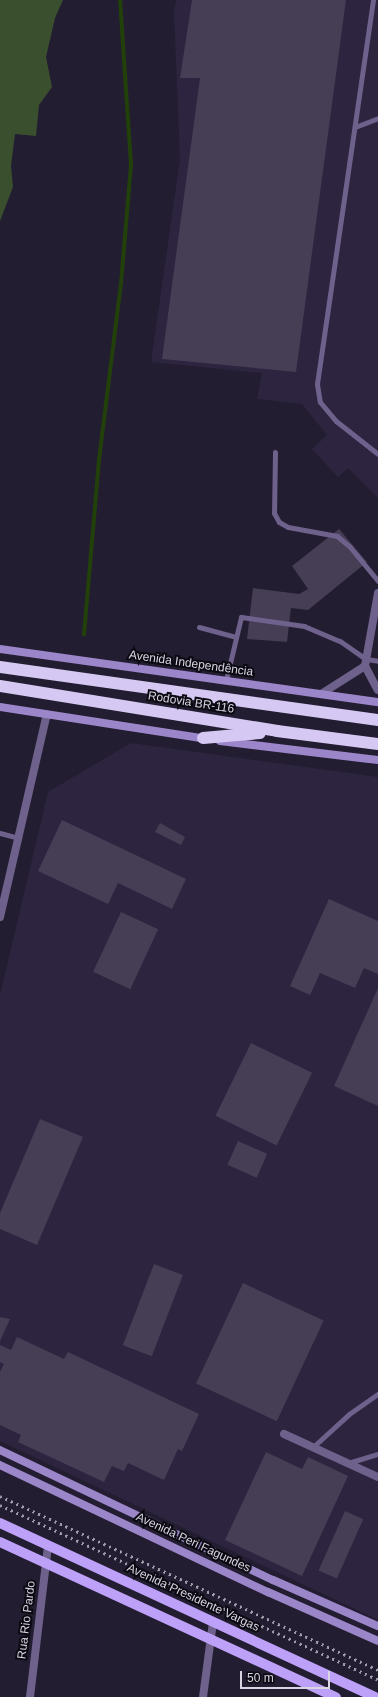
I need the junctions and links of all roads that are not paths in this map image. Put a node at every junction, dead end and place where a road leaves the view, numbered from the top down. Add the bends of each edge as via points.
1 (374, 0) edge
2 (378, 118) edge
3 (355, 127) junction
4 (275, 452) dead end
5 (378, 454) edge
6 (378, 581) edge
7 (378, 593) edge
8 (199, 627) dead end
9 (236, 637) junction
10 (0, 649) edge
11 (378, 661) edge
12 (366, 662) junction
13 (0, 664) edge
14 (0, 667) edge
15 (13, 669) junction
16 (226, 680) junction
17 (0, 686) edge
18 (378, 690) edge
19 (321, 694) junction
20 (378, 702) edge
21 (0, 707) edge
22 (47, 714) junction
23 (378, 720) edge
24 (277, 731) junction
25 (203, 738) junction
26 (378, 744) edge
27 (378, 760) edge
28 (0, 833) edge
29 (20, 838) junction
30 (0, 917) edge
31 (378, 1394) edge
32 (284, 1434) dead end
33 (314, 1446) junction
34 (0, 1450) edge
35 (378, 1454) edge
36 (348, 1463) junction
37 (0, 1465) edge
38 (378, 1477) edge
39 (101, 1498) junction
40 (95, 1510) junction
41 (0, 1523) edge
42 (0, 1542) edge
43 (48, 1545) junction
44 (45, 1562) junction
45 (273, 1580) junction
46 (268, 1592) junction
47 (213, 1622) junction
48 (378, 1626) edge
49 (210, 1639) junction
50 (378, 1641) edge
51 (372, 1696) edge
52 (30, 1697) edge
53 (203, 1697) edge
54 (336, 1697) edge

1 - 3 lane
2 - 3 lane
3 - 5 lane via 317,384 320,402 336,421
4 - 6 lane via 274,513 279,522 288,527 337,536 350,547
7 - 12 street
8 - 9 lane
9 - 12 lane via 241,617 304,626 340,641
9 - 16 lane
10 - 16 main road, Avenida Independência
11 - 12 lane
12 - 18 street
12 - 19 street
13 - 15 highway
14 - 15 highway, Rodovia BR-116
15 - 23 highway, Rodovia BR-116
16 - 19 main road, Avenida Independência
17 - 24 highway, Rodovia BR-116
19 - 20 main road, Avenida Independência
21 - 22 main road
22 - 25 main road
22 - 29 street
24 - 25 highway
24 - 26 highway, Rodovia BR-116
25 - 27 main road
28 - 29 lane
29 - 30 street
31 - 33 lane via 349,1414
32 - 33 street
33 - 36 street
34 - 39 main road, Avenida Peri Fagundes
35 - 36 lane
36 - 38 street
37 - 40 main road, Avenida Peri Fagundes
39 - 40 main road
39 - 45 main road, Avenida Peri Fagundes
40 - 46 main road, Avenida Peri Fagundes
41 - 43 main road, Avenida Presidente Vargas
42 - 44 main road
43 - 44 street, Rua Rio Pardo
43 - 47 main road, Avenida Presidente Vargas
44 - 49 main road
44 - 52 street, Rua Rio Pardo
45 - 46 main road
45 - 48 main road, Avenida Peri Fagundes
46 - 50 main road, Avenida Peri Fagundes
47 - 49 street
47 - 51 main road, Avenida Presidente Vargas
49 - 53 street
49 - 54 main road

